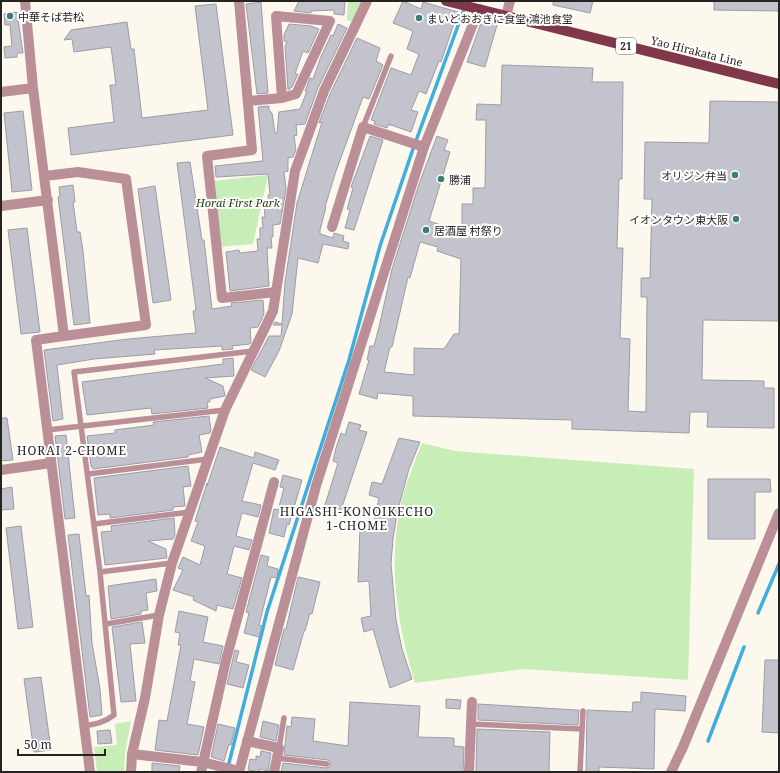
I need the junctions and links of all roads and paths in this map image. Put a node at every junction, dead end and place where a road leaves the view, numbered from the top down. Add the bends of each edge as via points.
1 (25, 1) edge
2 (239, 1) edge
3 (367, 1) edge
4 (446, 1) edge
5 (510, 1) edge
6 (476, 8) junction
7 (506, 16) junction
8 (390, 56) dead end
9 (779, 84) edge
10 (33, 88) junction
11 (1, 92) edge
12 (282, 98) junction
13 (248, 101) junction
14 (363, 127) junction
15 (423, 147) junction
16 (45, 176) junction
17 (48, 200) junction
18 (1, 206) edge
19 (332, 227) dead end
20 (276, 292) junction
21 (64, 336) junction
22 (253, 351) junction
23 (225, 410) junction
24 (81, 424) junction
25 (47, 430) junction
26 (208, 459) junction
27 (51, 463) junction
28 (1, 470) edge
29 (88, 474) junction
30 (274, 482) dead end
31 (190, 512) junction
32 (779, 513) edge
33 (94, 524) junction
34 (172, 563) junction
35 (100, 572) junction
36 (159, 616) junction
37 (106, 624) junction
38 (472, 702) dead end
39 (583, 711) dead end
40 (284, 718) dead end
41 (471, 724) junction
42 (84, 726) junction
43 (582, 729) junction
44 (247, 740) junction
45 (278, 753) junction
46 (132, 754) junction
47 (327, 764) dead end
48 (201, 767) edge
49 (238, 771) edge
50 (90, 772) edge
51 (131, 772) edge
52 (274, 772) edge
53 (469, 772) edge
54 (580, 772) edge
55 (671, 772) edge

1 - 10 street
2 - 13 street
3 - 20 street via 324,91 295,171
4 - 6 main road, Yao Hirakata Line / 21
5 - 7 street
6 - 7 main road, Yao Hirakata Line / 21
6 - 15 street
7 - 9 main road, Yao Hirakata Line / 21
8 - 14 lane
10 - 11 street
10 - 16 street
12 - 12 street via 296,94 330,21 276,16
12 - 13 street
13 - 20 street via 252,150 206,156 222,298
14 - 15 street
14 - 19 street
15 - 44 street via 316,486
16 - 17 street
16 - 21 street via 78,172 126,179 146,325
17 - 18 street
17 - 21 street
20 - 22 street via 273,311
21 - 25 street via 36,340
22 - 23 street
22 - 24 lane via 74,372
23 - 24 lane
23 - 26 street
24 - 25 lane
24 - 29 lane
25 - 27 street
26 - 29 lane
26 - 31 street
27 - 28 street
27 - 42 street
29 - 33 lane
30 - 48 street via 226,660
31 - 33 lane
31 - 34 street
32 - 55 street via 684,747
33 - 35 lane
34 - 35 lane
34 - 36 street
35 - 37 lane
36 - 37 lane
36 - 46 street via 145,698
37 - 42 lane via 114,715 96,724
38 - 41 street
39 - 43 lane
40 - 45 lane
41 - 43 lane
41 - 53 street
42 - 50 street
43 - 54 lane
44 - 45 street
44 - 49 street
45 - 47 lane
45 - 52 street
46 - 48 street
46 - 51 street
48 - 49 street via 221,766

